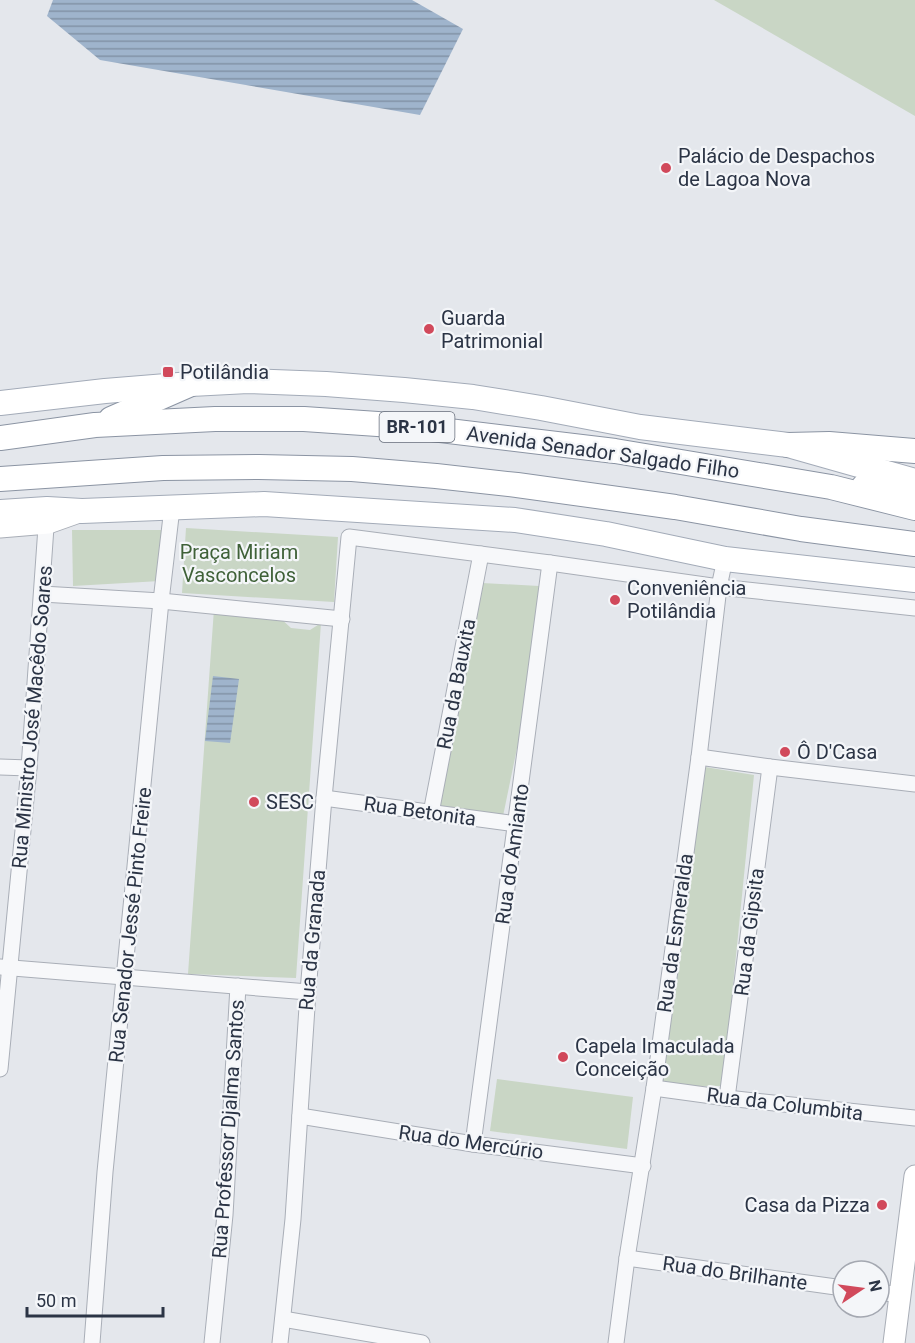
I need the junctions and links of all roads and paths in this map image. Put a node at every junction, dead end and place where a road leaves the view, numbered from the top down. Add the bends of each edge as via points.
1 (191, 384) junction
2 (0, 403) edge
3 (95, 425) junction
4 (0, 438) edge
5 (788, 445) junction
6 (915, 451) edge
7 (0, 479) edge
8 (915, 481) edge
9 (915, 486) edge
10 (831, 487) junction
11 (172, 508) junction
12 (915, 508) edge
13 (0, 512) edge
14 (47, 516) junction
15 (0, 527) edge
16 (915, 544) edge
17 (481, 554) junction
18 (725, 559) junction
19 (550, 563) junction
20 (915, 580) edge
21 (719, 587) junction
22 (42, 594) junction
23 (161, 601) junction
24 (915, 608) edge
25 (342, 619) junction
26 (699, 757) junction
27 (0, 766) edge
28 (770, 767) junction
29 (29, 768) junction
30 (915, 784) edge
31 (324, 798) junction
32 (431, 813) junction
33 (516, 824) junction
34 (5, 967) edge
35 (125, 978) junction
36 (238, 986) junction
37 (308, 992) junction
38 (0, 1069) edge
39 (654, 1088) junction
40 (727, 1098) junction
41 (300, 1116) junction
42 (915, 1118) edge
43 (473, 1144) junction
44 (643, 1166) junction
45 (915, 1176) edge
46 (627, 1258) junction
47 (831, 1286) edge
48 (891, 1294) edge
49 (900, 1295) junction
50 (283, 1319) junction
51 (92, 1343) edge
52 (212, 1343) edge
53 (280, 1343) edge
54 (422, 1343) edge
55 (616, 1343) edge
56 (894, 1343) edge

1 - 2 main road, Avenida Senador Salgado Filho
1 - 3 main road
1 - 5 main road, Avenida Senador Salgado Filho via 326,384 473,397 640,427
3 - 4 main road, Avenida Senador Salgado Filho / BR-101
3 - 10 main road, Avenida Senador Salgado Filho / BR-101 via 304,419 407,426 615,451
5 - 6 main road
5 - 8 main road
7 - 16 main road via 176,468 362,470 517,485
9 - 10 main road
10 - 12 main road, Avenida Senador Salgado Filho / BR-101
11 - 14 main road
11 - 18 main road via 264,504 514,520
11 - 23 street, Rua Senador Jessé Pinto Freire
13 - 14 main road
14 - 15 main road
14 - 22 street, Rua Ministro José Macêdo Soares
17 - 19 street
17 - 25 street, Rua da Granada via 349,537
17 - 32 street, Rua da Bauxita
18 - 20 main road
18 - 21 street, Rua da Esmeralda
19 - 21 street
19 - 33 street, Rua do Amianto
21 - 24 street
21 - 26 street, Rua da Esmeralda
22 - 23 street
22 - 29 street, Rua Ministro José Macêdo Soares
23 - 25 street
23 - 35 street, Rua Senador Jessé Pinto Freire
25 - 31 street, Rua da Granada
26 - 28 street
26 - 39 street, Rua da Esmeralda
27 - 29 street
28 - 30 street
28 - 40 street, Rua da Gipsita
29 - 34 street, Rua Ministro José Macêdo Soares
31 - 32 street, Rua Betonita
31 - 37 street, Rua da Granada
32 - 33 street, Rua Betonita
33 - 43 street, Rua do Amianto
34 - 35 street
34 - 38 street, Rua Ministro José Macêdo Soares
35 - 36 street
35 - 51 street, Rua Senador Jessé Pinto Freire
36 - 37 street
36 - 52 street, Rua Professor Djalma Santos via 225,1215
37 - 41 street, Rua da Granada
39 - 40 street, Rua da Columbita
39 - 44 street, Rua da Esmeralda
40 - 42 street, Rua da Columbita
41 - 43 street, Rua do Mercúrio
41 - 50 street, Rua da Granada
43 - 44 street, Rua do Mercúrio
44 - 46 street, Rua da Esmeralda
45 - 49 main road
46 - 47 street, Rua do Brilhante
46 - 55 street, Rua da Esmeralda
48 - 49 street
49 - 56 main road
50 - 53 street, Rua da Granada
50 - 54 street

